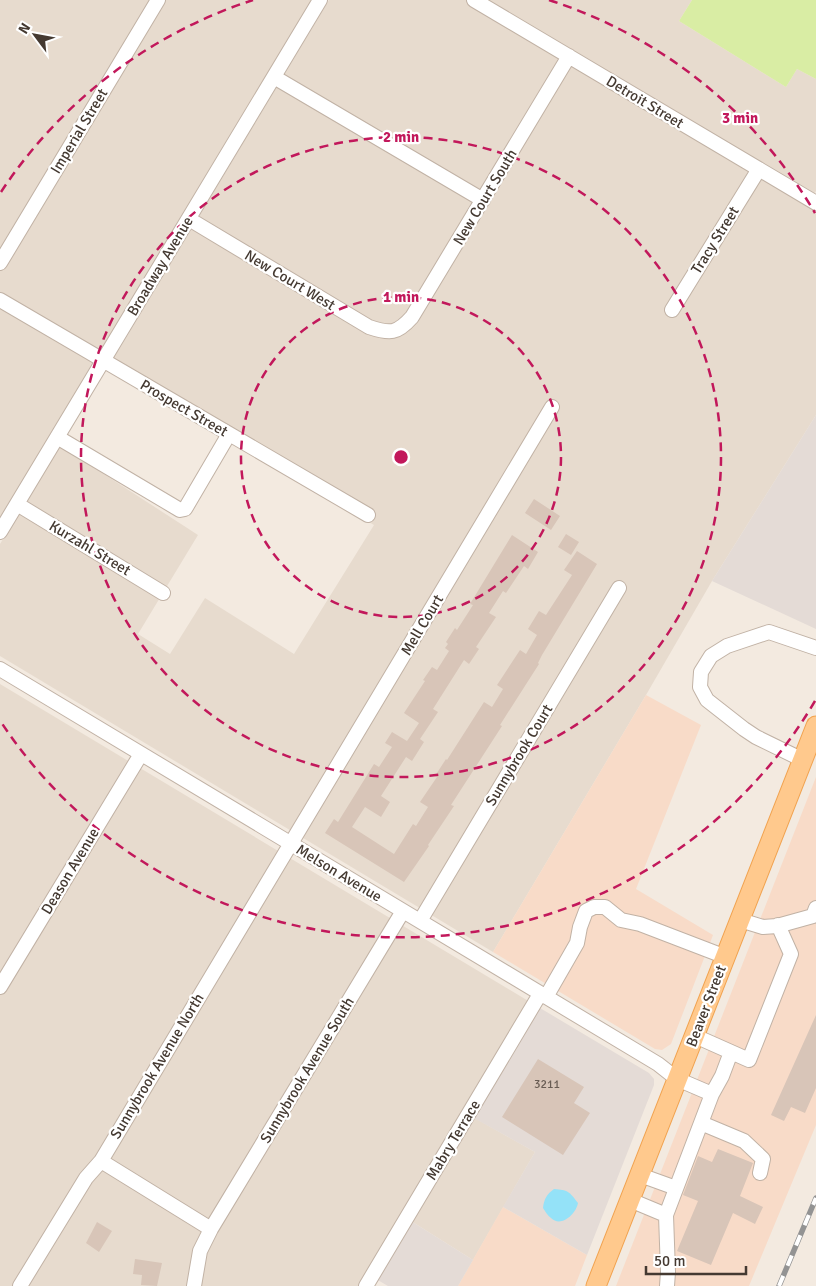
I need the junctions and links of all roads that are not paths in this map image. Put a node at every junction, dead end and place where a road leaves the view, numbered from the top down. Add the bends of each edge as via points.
1 (158, 0) edge
2 (320, 0) edge
3 (474, 0) edge
4 (570, 56) junction
5 (274, 77) junction
6 (758, 169) junction
7 (483, 200) junction
8 (816, 203) edge
9 (189, 219) junction
10 (0, 262) edge
11 (0, 300) edge
12 (672, 310) dead end
13 (394, 331) joint
14 (103, 361) junction
15 (552, 407) dead end
16 (229, 434) junction
17 (57, 436) junction
18 (17, 504) junction
19 (368, 515) dead end
20 (0, 532) edge
21 (618, 588) dead end
22 (163, 593) dead end
23 (816, 648) edge
24 (0, 669) edge
25 (816, 726) edge
26 (141, 754) junction
27 (803, 760) junction
28 (291, 844) junction
29 (816, 908) edge
30 (403, 911) junction
31 (740, 920) junction
32 (420, 921) junction
33 (778, 925) junction
34 (726, 957) junction
35 (0, 987) edge
36 (543, 996) junction
37 (695, 1036) junction
38 (732, 1052) junction
39 (677, 1079) junction
40 (712, 1094) junction
41 (701, 1123) junction
42 (101, 1160) junction
43 (760, 1173) dead end
44 (640, 1175) junction
45 (676, 1188) junction
46 (630, 1200) junction
47 (666, 1215) junction
48 (211, 1229) junction
49 (20, 1286) edge
50 (194, 1286) edge
51 (366, 1286) edge
52 (596, 1286) edge
53 (667, 1286) edge

1 - 10 street, Imperial Street
2 - 5 street, Broadway Avenue
3 - 4 street, Detroit Street
4 - 6 street, Detroit Street
4 - 7 street, New Court South
5 - 7 street
5 - 9 street, Broadway Avenue
6 - 8 street, Detroit Street
6 - 12 street, Tracy Street
7 - 13 street, New Court South via 412,316 404,326
9 - 13 street, New Court West via 369,327
9 - 14 street, Broadway Avenue
11 - 14 street, Prospect Street
14 - 16 street, Prospect Street
14 - 17 street, Broadway Avenue
15 - 28 street, Mell Court
16 - 17 street via 185,509 180,510
16 - 19 street, Prospect Street
17 - 18 street, Broadway Avenue
18 - 20 street, Broadway Avenue
18 - 22 street, Kurzahl Street
21 - 32 street, Sunnybrook Court
23 - 27 street via 769,632 727,646 711,656 700,672 700,688 707,700 756,737
24 - 26 street, Melson Avenue
25 - 27 main road, Beaver Street
26 - 28 street, Melson Avenue
26 - 35 street, Deason Avenue
27 - 31 main road, Beaver Street
28 - 30 street, Melson Avenue
28 - 42 street, Sunnybrook Avenue North
29 - 33 street via 812,916
30 - 32 street, Melson Avenue
30 - 48 street, Sunnybrook Avenue South
31 - 33 street via 763,927
31 - 34 main road, Beaver Street
32 - 36 street, Melson Avenue
33 - 38 street via 791,954 749,1060
34 - 36 street, Mabry Terrace via 640,924 621,920 605,907 594,907 586,911 578,943
34 - 37 main road, Beaver Street
36 - 39 street, Melson Avenue via 658,1064
36 - 51 street, Mabry Terrace
37 - 38 street
37 - 39 main road, Beaver Street
38 - 40 street
39 - 40 street, Melson Avenue
39 - 44 main road, Beaver Street
40 - 41 street
41 - 43 street via 744,1141 763,1159
41 - 45 street
42 - 48 street
42 - 49 street, Sunnybrook Avenue North via 86,1178
44 - 45 street
44 - 46 main road, Beaver Street
45 - 47 street
46 - 47 street
46 - 52 main road, Beaver Street
47 - 53 street
48 - 50 street, Sunnybrook Avenue South via 200,1252

